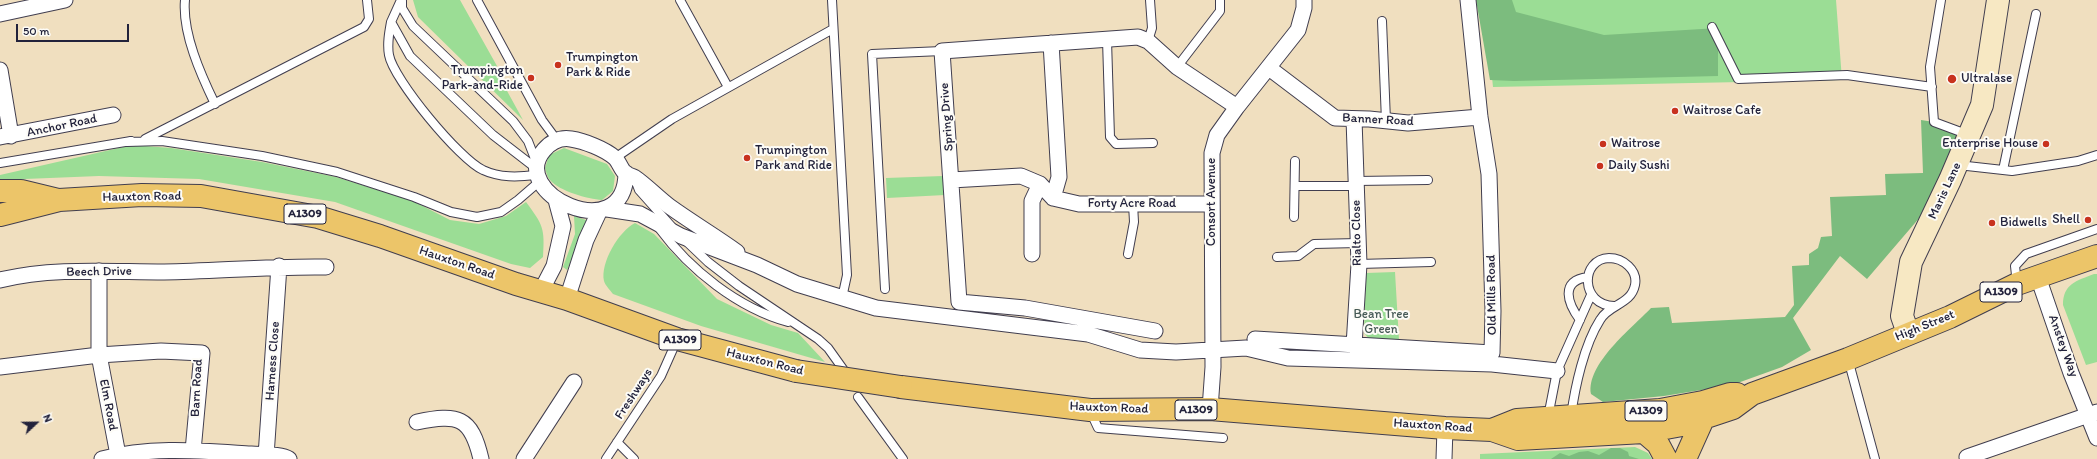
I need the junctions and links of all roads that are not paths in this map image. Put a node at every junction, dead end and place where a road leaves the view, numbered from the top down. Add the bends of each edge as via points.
1 (63, 0) edge
2 (185, 0) edge
3 (367, 0) edge
4 (401, 0) edge
5 (477, 0) edge
6 (680, 0) edge
7 (832, 0) edge
8 (1150, 0) edge
9 (1220, 0) edge
10 (1304, 0) edge
11 (1468, 0) edge
12 (1940, 0) edge
13 (1998, 0) edge
14 (0, 14) edge
15 (2036, 14) dead end
16 (1382, 21) dead end
17 (391, 22) junction
18 (1712, 27) dead end
19 (833, 29) junction
20 (1107, 40) junction
21 (1148, 41) junction
22 (1051, 43) junction
23 (942, 51) junction
24 (1177, 67) junction
25 (1269, 68) junction
26 (0, 70) edge
27 (728, 87) junction
28 (1932, 87) junction
29 (215, 104) junction
30 (1237, 107) junction
31 (113, 115) dead end
32 (1480, 117) junction
33 (1354, 119) junction
34 (1386, 121) junction
35 (1970, 135) junction
36 (6, 137) edge
37 (556, 139) junction
38 (127, 142) junction
39 (1153, 143) dead end
40 (2097, 155) edge
41 (614, 158) junction
42 (1295, 161) dead end
43 (0, 163) edge
44 (1957, 165) junction
45 (2003, 170) junction
46 (537, 172) junction
47 (630, 175) junction
48 (951, 180) junction
49 (1428, 180) dead end
50 (1356, 183) junction
51 (1040, 184) junction
52 (1296, 186) junction
53 (0, 191) edge
54 (1053, 198) junction
55 (59, 200) junction
56 (556, 200) junction
57 (1133, 204) junction
58 (1212, 204) junction
59 (603, 210) junction
60 (5, 213) edge
61 (1294, 217) dead end
62 (653, 220) junction
63 (2097, 229) edge
64 (681, 236) junction
65 (1358, 243) junction
66 (1032, 254) dead end
67 (1128, 254) dead end
68 (2097, 256) edge
69 (1277, 257) dead end
70 (1431, 262) dead end
71 (1359, 264) junction
72 (757, 265) junction
73 (279, 266) junction
74 (326, 267) dead end
75 (99, 271) junction
76 (1588, 277) junction
77 (2038, 277) junction
78 (0, 280) edge
79 (2017, 284) junction
80 (885, 289) dead end
81 (540, 291) junction
82 (1591, 295) junction
83 (842, 298) junction
84 (567, 299) junction
85 (1614, 306) junction
86 (1580, 320) junction
87 (797, 324) junction
88 (1155, 331) dead end
89 (1908, 333) junction
90 (677, 339) junction
91 (1255, 339) dead end
92 (1354, 346) junction
93 (1213, 348) junction
94 (99, 355) junction
95 (1848, 359) junction
96 (0, 367) edge
97 (842, 369) dead end
98 (1558, 371) junction
99 (574, 382) dead end
100 (1752, 394) joint
101 (858, 397) dead end
102 (1210, 409) junction
103 (1090, 410) junction
104 (1703, 410) junction
105 (2093, 414) edge
106 (417, 422) dead end
107 (1570, 426) junction
108 (1445, 428) junction
109 (1546, 428) junction
110 (1644, 432) junction
111 (1223, 438) dead end
112 (2097, 438) edge
113 (617, 442) junction
114 (187, 453) edge
115 (118, 455) junction
116 (266, 456) junction
117 (1967, 458) edge
118 (102, 459) edge
119 (289, 459) edge
120 (481, 459) edge
121 (524, 459) edge
122 (606, 459) edge
123 (634, 459) edge
124 (903, 459) edge
125 (1444, 459) edge
126 (1666, 459) edge
127 (1685, 459) edge
128 (1875, 459) edge

1 - 14 street
2 - 29 lane via 184,10 197,67
3 - 29 lane via 369,19 364,27
4 - 17 lane
4 - 46 lane via 402,8 413,26 513,121 528,141
5 - 37 lane via 542,120
6 - 27 lane
7 - 19 lane
8 - 21 lane via 1152,28
9 - 24 lane via 1220,11
10 - 25 street, Consort Avenue via 1298,30
11 - 32 street, Old Mills Road
12 - 28 lane via 1930,67
13 - 35 street, Maris Lane via 1982,105
15 - 45 lane
16 - 34 lane
17 - 46 lane via 410,56 493,135
17 - 46 lane via 389,56 428,119 446,138 482,170 510,178
18 - 28 lane via 1738,79 1847,75
19 - 27 lane
19 - 83 lane via 846,275
20 - 21 street via 1138,37
20 - 22 street
20 - 39 lane via 1110,138 1116,144
21 - 24 street
22 - 23 street
22 - 54 street via 1059,177
23 - 48 street, Spring Drive
23 - 80 lane via 872,54
24 - 30 street
25 - 30 street, Consort Avenue
25 - 33 street, Banner Road via 1335,118
26 - 36 street, Anchor Road
27 - 41 lane via 672,119
28 - 35 lane via 1934,122
29 - 38 lane via 149,138
30 - 58 street, Consort Avenue via 1217,135 1212,153
31 - 36 street, Anchor Road
32 - 34 street, Banner Road via 1408,123
32 - 92 street, Old Mills Road via 1489,174 1494,311 1492,353
33 - 34 street, Banner Road
33 - 50 street, Rialto Close
35 - 44 street, Maris Lane
37 - 41 street via 571,139 588,144
37 - 46 street via 543,151
38 - 43 lane
38 - 46 lane via 162,140 262,156 337,172 451,212 477,217 501,212
40 - 45 lane via 2078,161 2012,171
41 - 47 street
42 - 52 lane
44 - 45 lane
44 - 89 street, Maris Lane via 1911,262 1902,316
46 - 56 street via 545,190
47 - 59 street via 621,198
47 - 64 lane via 639,190
47 - 72 street via 670,206
48 - 51 street via 1021,176
48 - 88 street, Spring Drive via 959,302 1025,308
49 - 50 lane
50 - 52 lane
50 - 65 street, Rialto Close
51 - 54 street
51 - 66 street via 1032,200
52 - 61 lane
53 - 55 main road, A1309 via 20,191
54 - 57 street, Forty Acre Road via 1079,204
55 - 60 main road, A1309
55 - 81 main road, Hauxton Road / A1309 via 142,195 201,196 242,202 318,217
56 - 59 street via 573,207
56 - 81 street via 563,226 554,266
57 - 58 street, Forty Acre Road
57 - 67 lane via 1134,222
58 - 93 street, Consort Avenue
59 - 62 street via 640,214
59 - 84 street via 586,240
62 - 64 street
62 - 87 lane via 696,269 720,287 769,316
63 - 79 lane via 2026,254 2015,266
64 - 72 street
64 - 87 lane via 708,262 739,286
65 - 69 lane via 1314,244 1298,256
65 - 71 street, Rialto Close
68 - 77 main road, High Street / A1309
70 - 71 lane
71 - 92 street, Rialto Close
72 - 83 street via 797,284
73 - 74 street
73 - 75 street, Beech Drive via 198,271
73 - 116 street, Harness Close
75 - 78 street, Beech Drive via 57,272
75 - 94 street, Elm Road
76 - 82 lane via 1587,286
76 - 85 lane via 1592,268 1603,260 1617,259 1626,263 1633,272 1635,284 1632,295
76 - 86 lane via 1578,278 1568,295 1571,308
77 - 79 main road, High Street / A1309
77 - 105 street, Anstey Way via 2071,373
79 - 89 main road, High Street / A1309 via 1950,317
81 - 84 main road, Hauxton Road / A1309
82 - 85 lane via 1601,304
82 - 86 lane
83 - 93 street via 876,308 915,314 1088,334 1140,350 1176,352
84 - 90 main road, Hauxton Road / A1309
85 - 107 lane via 1600,319 1588,348 1577,382
86 - 98 lane
87 - 97 lane via 828,348
89 - 95 main road, High Street / A1309
90 - 103 main road, Hauxton Road / A1309, bridge via 796,371 901,387
90 - 113 lane, Freshways via 661,376
91 - 92 street, Old Mills Road
93 - 98 street via 1246,348 1288,358 1492,364
93 - 102 street, Consort Avenue
94 - 96 street
94 - 114 street, Barn Road via 161,351 202,353
94 - 115 street, Elm Road
95 - 100 main road, High Street / A1309
95 - 128 lane
98 - 109 lane
99 - 121 street
100 - 104 main road, Hauxton Road / A1309 via 1730,394
101 - 124 lane
102 - 103 main road, Hauxton Road / A1309
102 - 108 main road, Hauxton Road / A1309
103 - 111 lane via 1098,428
104 - 107 main road, Hauxton Road / A1309 via 1660,410
104 - 110 main road, Hauxton Road via 1669,428
104 - 127 main road
105 - 112 street, Anstey Way
105 - 117 street
106 - 120 street via 443,417 458,420 469,427 477,442
107 - 109 main road, Hauxton Road
107 - 110 main road, Hauxton Road
108 - 109 main road, Hauxton Road / A1309 via 1492,430 1518,439
108 - 125 street
110 - 126 main road via 1658,444
113 - 122 lane, Freshways
113 - 123 lane
114 - 115 street
114 - 116 street
115 - 118 street
116 - 119 street

